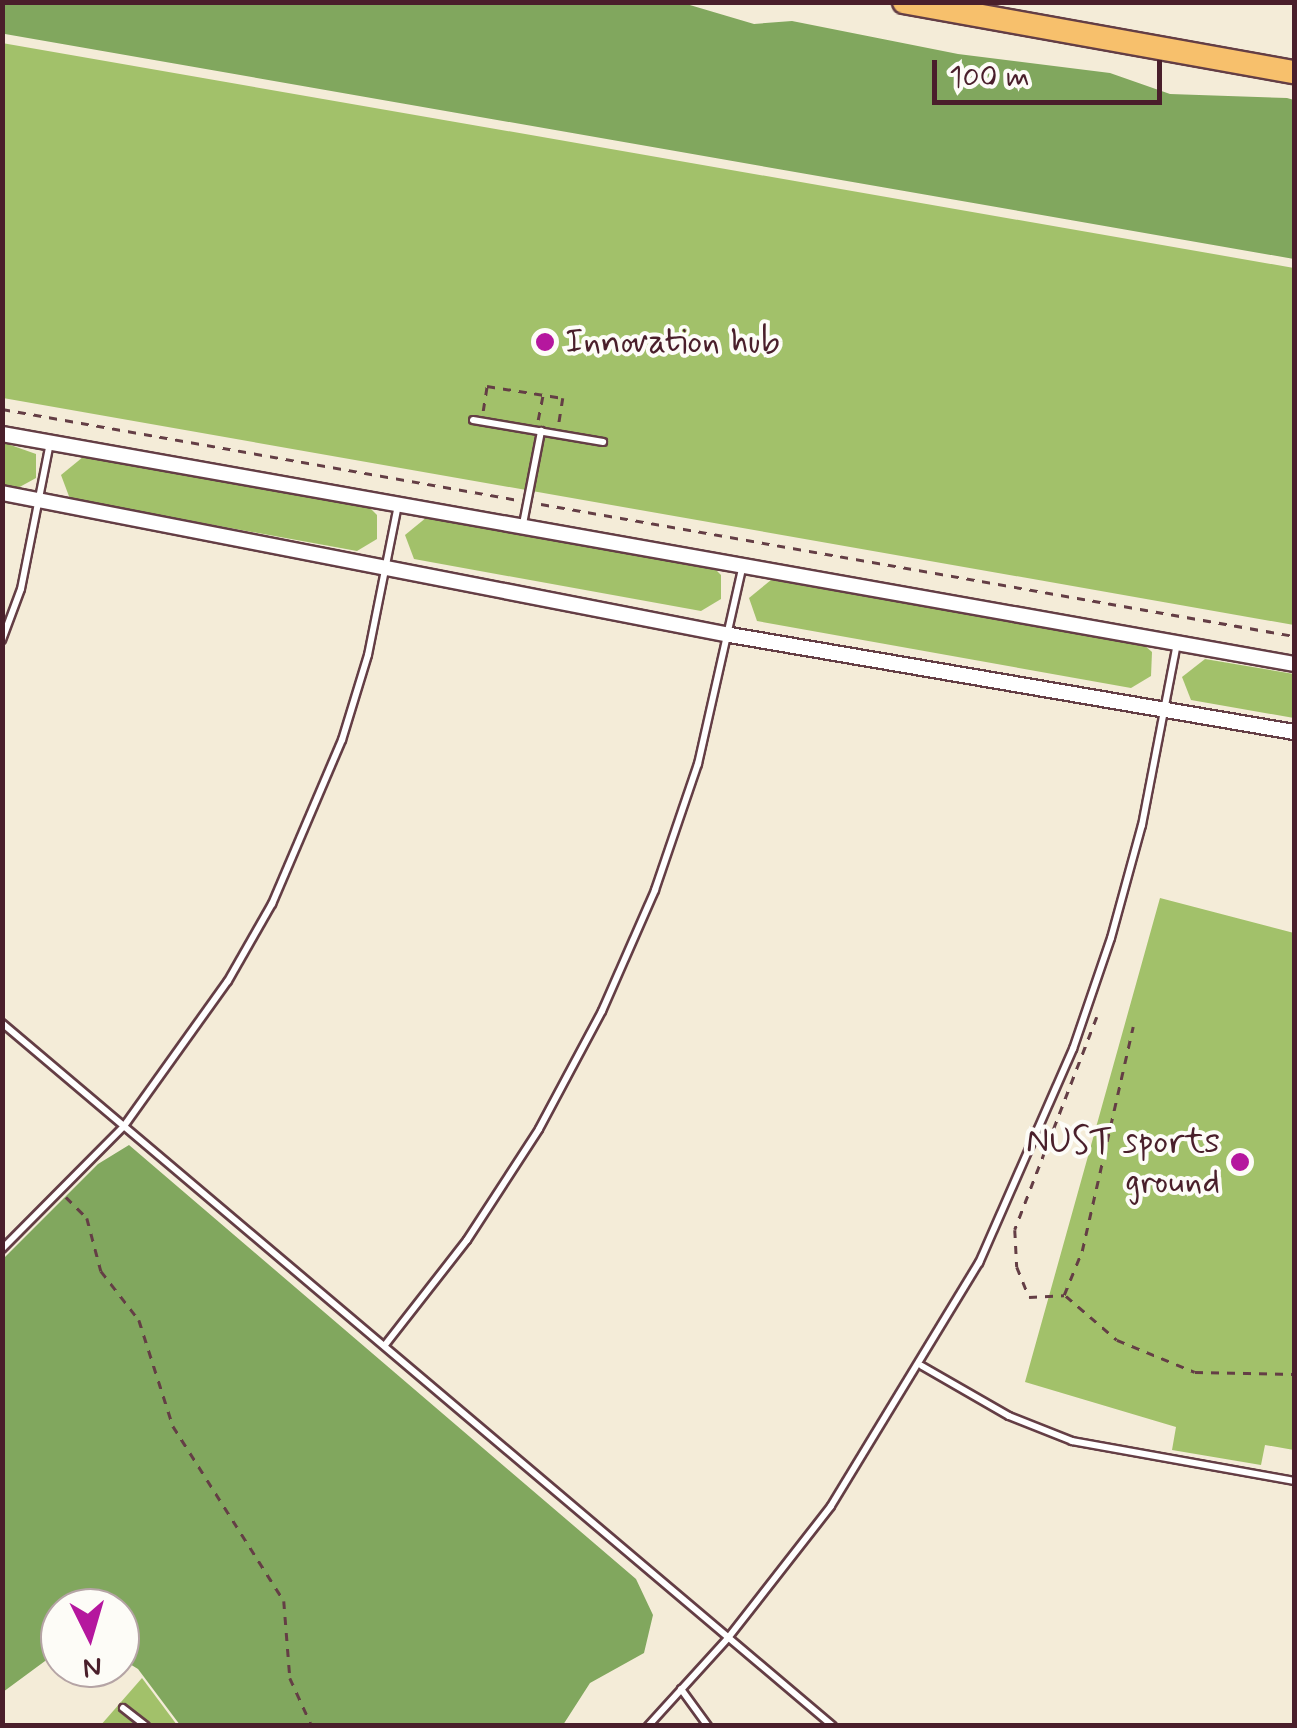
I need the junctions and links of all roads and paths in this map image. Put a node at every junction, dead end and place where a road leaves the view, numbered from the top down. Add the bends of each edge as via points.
1 (904, 2) edge
2 (1294, 72) edge
3 (2, 409) edge
4 (477, 421) joint
5 (541, 431) junction
6 (2, 434) edge
7 (557, 434) junction
8 (50, 442) junction
9 (603, 442) dead end
10 (2, 493) edge
11 (42, 500) junction
12 (528, 502) junction
13 (398, 504) junction
14 (523, 526) junction
15 (743, 563) junction
16 (388, 568) junction
17 (730, 635) junction
18 (1294, 636) edge
19 (2, 640) edge
20 (1177, 643) junction
21 (1294, 664) edge
22 (1166, 710) junction
23 (1294, 732) edge
24 (1098, 1015) dead end
25 (2, 1023) edge
26 (1133, 1027) dead end
27 (124, 1126) junction
28 (62, 1192) junction
29 (2, 1249) edge
30 (1064, 1295) junction
31 (385, 1345) junction
32 (922, 1366) junction
33 (1294, 1374) edge
34 (1294, 1482) edge
35 (728, 1638) junction
36 (681, 1689) junction
37 (124, 1708) dead end
38 (146, 1726) edge
39 (312, 1726) edge
40 (648, 1726) edge
41 (708, 1726) edge
42 (833, 1726) edge

1 - 2 highway
3 - 12 path
4 - 5 lane
4 - 7 path via 488,386 563,398
5 - 7 lane
5 - 12 lane
6 - 8 street
7 - 9 lane
8 - 11 lane
8 - 13 street
10 - 11 street
11 - 16 street
11 - 19 lane
12 - 14 lane
12 - 18 path
13 - 14 street
13 - 16 lane
14 - 15 street
15 - 17 lane
15 - 20 street
16 - 17 street
16 - 27 lane via 342,740 302,839 228,981
17 - 22 street
17 - 31 lane via 698,764 655,890 602,1011 529,1144
20 - 21 street
20 - 22 lane
22 - 23 street
22 - 32 lane via 1121,900 1073,1049 1012,1193
24 - 30 path via 1016,1230 1017,1266 1029,1297
25 - 27 lane
26 - 30 path via 1082,1251
27 - 28 lane
27 - 31 lane
28 - 29 lane
28 - 39 path via 87,1218 101,1272 139,1320 174,1426 284,1601 290,1678
30 - 33 path via 1117,1340 1195,1372
31 - 35 lane
32 - 34 lane via 1010,1416 1072,1441
32 - 35 lane via 831,1506
35 - 36 lane
35 - 42 lane
36 - 40 lane
36 - 41 lane
37 - 38 lane

